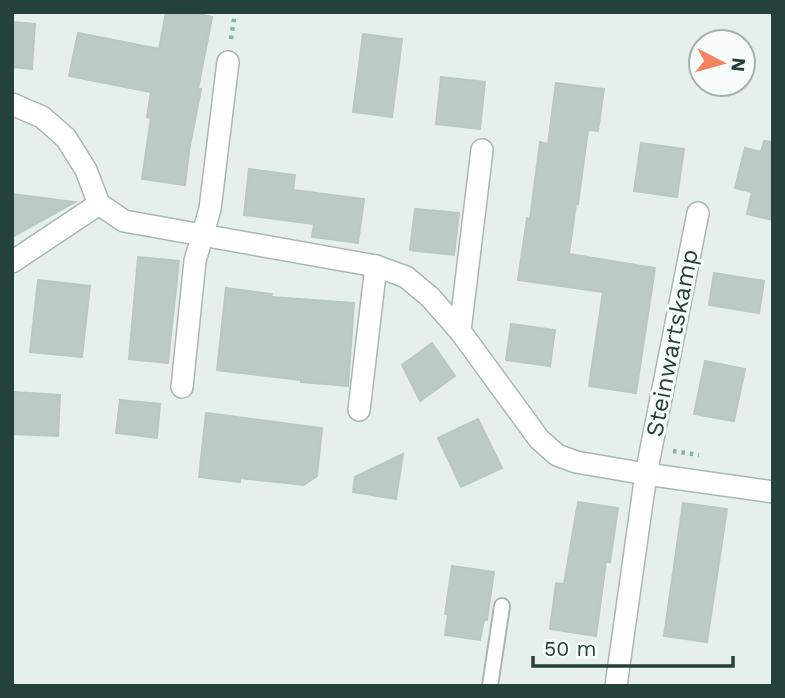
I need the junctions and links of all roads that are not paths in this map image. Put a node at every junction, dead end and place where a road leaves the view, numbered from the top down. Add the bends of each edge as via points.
1 (228, 62) dead end
2 (12, 104) edge
3 (482, 150) dead end
4 (99, 204) junction
5 (698, 213) dead end
6 (202, 236) junction
7 (12, 262) edge
8 (376, 265) junction
9 (460, 331) junction
10 (182, 387) dead end
11 (359, 410) dead end
12 (646, 474) junction
13 (773, 492) edge
14 (502, 607) dead end
15 (490, 686) edge
16 (616, 686) edge

1 - 6 street via 210,209
2 - 4 street via 42,117 66,138 86,170
3 - 9 street
4 - 6 street via 124,220
4 - 7 street
5 - 12 street, Steinwartskamp
6 - 8 street
6 - 10 street via 195,261
8 - 9 street via 406,277
8 - 11 street
9 - 12 street via 539,439 558,455
12 - 13 street
12 - 16 street, Steinwartskamp
14 - 15 lane

